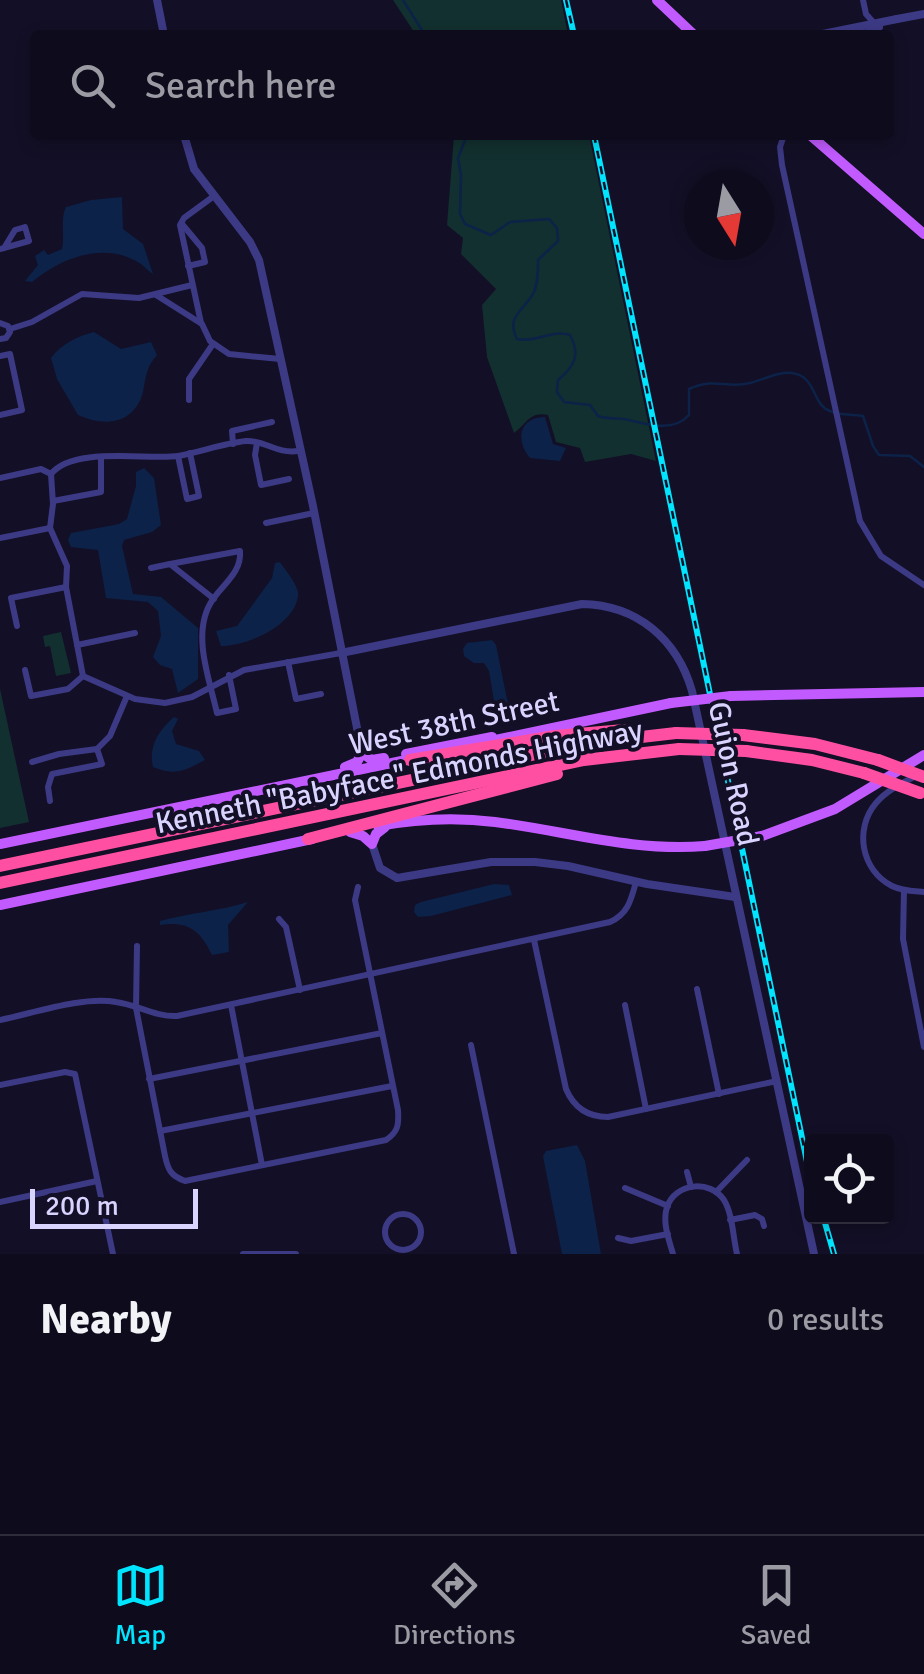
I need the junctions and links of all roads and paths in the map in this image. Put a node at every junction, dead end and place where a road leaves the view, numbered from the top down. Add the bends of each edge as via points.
1 (157, 0) edge
2 (658, 0) edge
3 (864, 0) edge
4 (866, 14) junction
5 (924, 14) edge
6 (679, 19) junction
7 (874, 29) edge
8 (163, 30) edge
9 (689, 30) edge
10 (697, 30) edge
11 (861, 30) edge
12 (185, 140) edge
13 (782, 140) edge
14 (816, 140) edge
15 (214, 196) junction
16 (181, 223) junction
17 (924, 234) edge
18 (2, 249) edge
19 (188, 266) junction
20 (192, 285) junction
21 (155, 294) junction
22 (0, 324) edge
23 (202, 324) junction
24 (10, 330) junction
25 (3, 339) edge
26 (214, 344) junction
27 (10, 354) junction
28 (0, 356) edge
29 (280, 358) junction
30 (189, 400) dead end
31 (0, 415) edge
32 (272, 422) dead end
33 (257, 443) junction
34 (233, 444) junction
35 (298, 451) junction
36 (190, 453) junction
37 (178, 456) junction
38 (101, 457) junction
39 (51, 474) junction
40 (0, 478) edge
41 (289, 480) dead end
42 (53, 502) junction
43 (314, 513) junction
44 (266, 523) dead end
45 (50, 528) junction
46 (0, 538) edge
47 (170, 564) junction
48 (151, 568) dead end
49 (924, 584) edge
50 (66, 587) junction
51 (214, 599) junction
52 (17, 626) dead end
53 (136, 633) dead end
54 (77, 645) junction
55 (342, 654) junction
56 (288, 662) junction
57 (25, 670) dead end
58 (83, 676) junction
59 (229, 676) junction
60 (211, 686) junction
61 (924, 692) edge
62 (320, 694) dead end
63 (127, 696) junction
64 (676, 733) junction
65 (522, 734) junction
66 (98, 751) junction
67 (362, 753) junction
68 (630, 753) junction
69 (924, 755) edge
70 (50, 757) junction
71 (410, 760) junction
72 (32, 762) dead end
73 (56, 772) junction
74 (924, 774) edge
75 (311, 778) junction
76 (922, 794) edge
77 (50, 801) dead end
78 (390, 824) junction
79 (350, 832) junction
80 (308, 839) junction
81 (0, 844) edge
82 (372, 844) junction
83 (0, 866) edge
84 (636, 882) junction
85 (0, 883) edge
86 (358, 887) dead end
87 (904, 890) junction
88 (924, 892) edge
89 (736, 898) junction
90 (0, 905) edge
91 (279, 919) dead end
92 (534, 940) junction
93 (137, 946) dead end
94 (369, 976) junction
95 (300, 990) junction
96 (697, 990) dead end
97 (231, 1005) junction
98 (625, 1006) dead end
99 (136, 1008) junction
100 (0, 1020) edge
101 (382, 1033) junction
102 (471, 1044) dead end
103 (924, 1047) edge
104 (242, 1060) junction
105 (149, 1079) junction
106 (778, 1081) junction
107 (0, 1085) edge
108 (392, 1086) junction
109 (719, 1094) junction
110 (646, 1109) junction
111 (253, 1113) junction
112 (160, 1131) junction
113 (747, 1160) dead end
114 (262, 1165) junction
115 (687, 1172) dead end
116 (98, 1182) junction
117 (691, 1187) junction
118 (626, 1188) dead end
119 (716, 1192) junction
120 (0, 1202) edge
121 (668, 1206) junction
122 (730, 1220) junction
123 (764, 1226) dead end
124 (668, 1234) junction
125 (618, 1238) dead end
126 (390, 1250) edge
127 (112, 1254) edge
128 (243, 1254) edge
129 (296, 1254) edge
130 (514, 1254) edge
131 (672, 1254) edge
132 (737, 1254) edge
133 (814, 1254) edge

1 - 8 street
2 - 6 main road
3 - 4 street
4 - 7 street
4 - 11 street
5 - 7 street
6 - 9 main road
6 - 10 main road
7 - 11 street
12 - 15 street via 194,169
13 - 49 street via 782,165 858,513 887,562
14 - 17 main road
15 - 16 street
15 - 29 street via 257,255
16 - 19 street
16 - 19 street via 205,262
18 - 18 street via 14,230 25,227 28,242
19 - 20 street
20 - 21 street
20 - 23 street
21 - 23 street
21 - 24 street via 82,294
22 - 24 street
23 - 26 street
24 - 25 street
25 - 27 street
26 - 29 street via 232,355
26 - 30 street via 189,379
27 - 28 street
27 - 31 street via 22,410
29 - 35 street
32 - 34 street via 232,431
33 - 34 street
33 - 35 street
33 - 41 street via 261,485
34 - 36 street
35 - 43 street
36 - 37 street
36 - 37 street via 199,496 187,499
37 - 38 street
38 - 39 street via 62,464
38 - 42 street via 101,492
39 - 40 street
39 - 42 street
42 - 45 street
43 - 44 street
43 - 55 street
45 - 46 street
45 - 50 street via 66,560
47 - 48 street
47 - 51 street
47 - 51 street via 240,550 238,568
50 - 52 street via 11,598
50 - 54 street
51 - 60 street via 204,636
53 - 54 street
54 - 58 street
55 - 56 street
55 - 67 street
55 - 89 street, Guion Road via 576,605 606,607 645,623 674,650 690,682
56 - 59 street
56 - 62 street via 296,699
57 - 58 street via 30,696 68,689
58 - 63 street
59 - 60 street
59 - 60 street via 236,709 217,713
60 - 63 street via 170,702
61 - 65 main road, West 38th Street, bridge via 731,696
63 - 66 street
64 - 71 highway via 555,736
64 - 74 highway, Kenneth "Babyface" Edmonds Highway, bridge via 815,744
64 - 83 highway, Kenneth "Babyface" Edmonds Highway via 577,745
65 - 67 main road via 379,760
65 - 71 main road, West 38th Street
66 - 70 street
66 - 73 street via 102,764
67 - 75 main road via 351,765
68 - 76 highway, Kenneth "Babyface" Edmonds Highway, bridge via 680,749 801,758
68 - 80 highway
68 - 85 highway, Kenneth "Babyface" Edmonds Highway
69 - 78 main road, bridge via 835,809 762,836 705,846 638,847 477,820
70 - 72 street
70 - 73 street
71 - 75 main road, West 38th Street
73 - 77 street
74 - 87 street via 878,800 863,832 872,868
75 - 81 main road, West 38th Street
78 - 79 main road
78 - 82 main road
79 - 80 main road
79 - 82 main road
80 - 90 main road
82 - 84 street via 380,868 397,878 516,861
84 - 89 street
84 - 92 street via 621,917
86 - 94 street
87 - 88 street
87 - 103 street via 903,938
89 - 106 street, Guion Road
91 - 95 street
92 - 94 street
92 - 110 street via 568,1092 577,1106 608,1117
93 - 99 street
94 - 95 street
94 - 101 street
95 - 97 street
96 - 109 street
97 - 99 street via 177,1016
97 - 104 street
98 - 110 street
99 - 100 street via 98,1000
99 - 105 street
101 - 104 street
101 - 108 street
102 - 130 street
104 - 105 street
104 - 111 street
105 - 112 street
106 - 109 street
106 - 133 street, Guion Road
107 - 116 street via 75,1074
108 - 111 street
108 - 114 street via 399,1124 386,1140
109 - 110 street
111 - 112 street
111 - 114 street
112 - 114 street via 168,1171 185,1181
113 - 119 street
115 - 117 street
116 - 120 street
116 - 127 street
117 - 119 street
117 - 121 street
118 - 121 street
119 - 122 street
121 - 124 street
122 - 123 street via 754,1215
122 - 132 street
124 - 125 street via 631,1242
124 - 131 street
126 - 126 street via 418,1241 420,1228 412,1217 397,1215 388,1223
128 - 129 street

